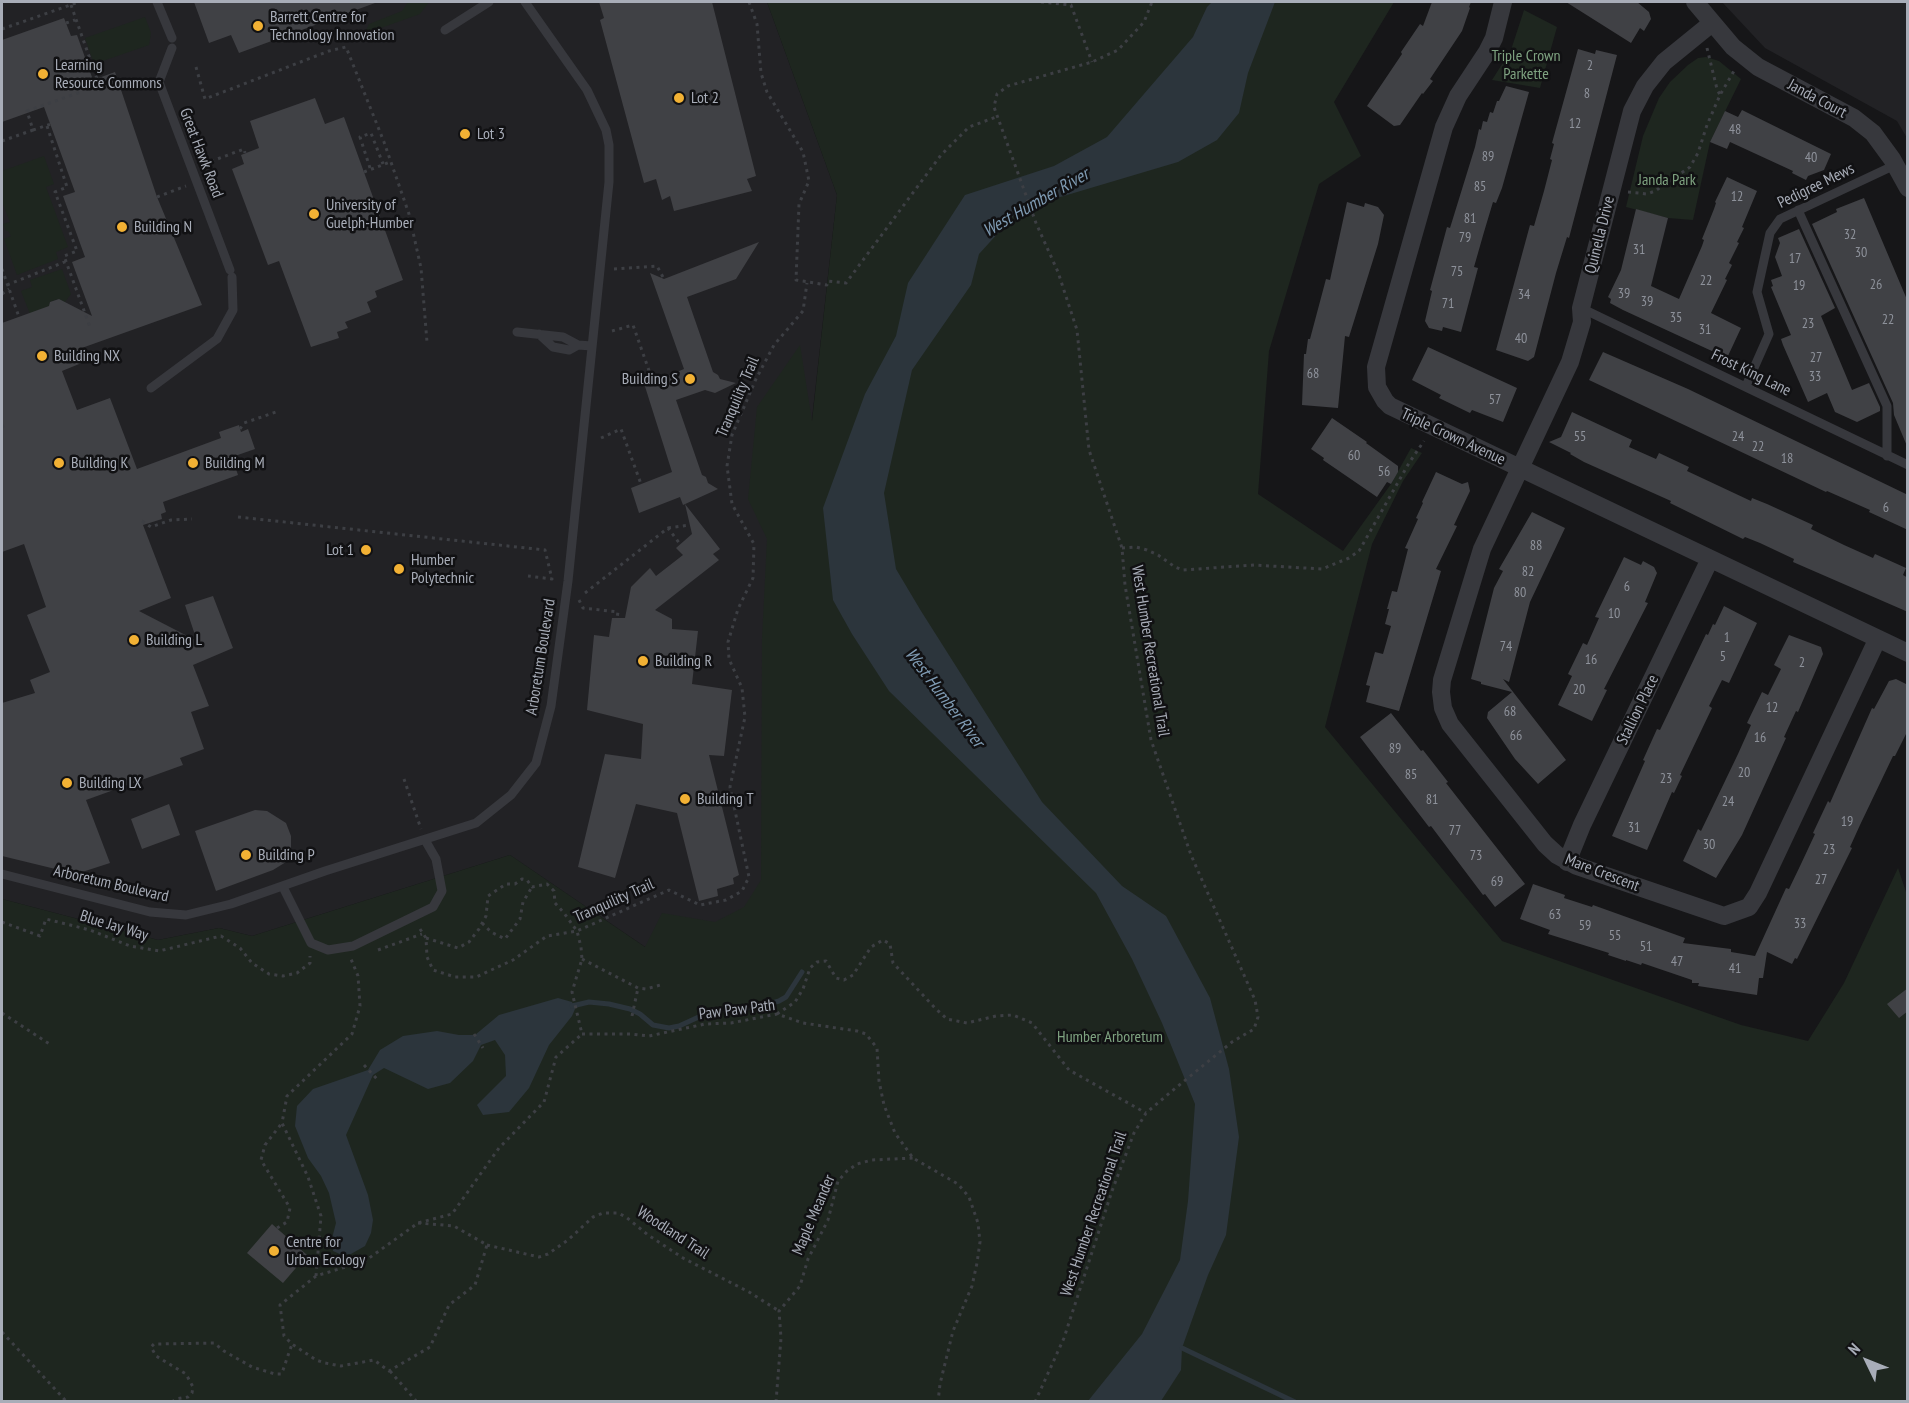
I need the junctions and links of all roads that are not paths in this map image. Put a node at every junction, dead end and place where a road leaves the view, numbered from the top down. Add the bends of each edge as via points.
1 (156, 2) edge
2 (489, 2) edge
3 (525, 2) edge
4 (1503, 2) edge
5 (1695, 2) edge
6 (1705, 28) junction
7 (445, 30) dead end
8 (1895, 165) junction
9 (1908, 188) edge
10 (1798, 210) junction
11 (1581, 308) junction
12 (517, 332) dead end
13 (592, 346) junction
14 (1746, 386) junction
15 (151, 388) dead end
16 (1887, 456) junction
17 (1908, 465) edge
18 (1519, 468) junction
19 (1710, 559) junction
20 (1877, 639) junction
21 (1908, 654) edge
22 (425, 840) junction
23 (1567, 862) junction
24 (2, 874) edge
25 (283, 887) junction

1 - 15 lane, Great Hawk Road via 172,43 159,82 231,273 233,310 217,339
2 - 7 lane
3 - 13 lane, Arboretum Boulevard via 587,90 609,145 609,182
4 - 18 street, Triple Crown Avenue via 1494,38 1444,127 1376,366 1377,387 1390,406
5 - 6 street
6 - 8 street, Janda Court via 1758,67 1854,118 1873,133
6 - 11 street, Quinella Drive via 1673,53 1645,86 1628,125
8 - 9 street, Janda Court
8 - 10 lane, Pedigree Mews
10 - 14 lane, Pedigree Mews via 1780,219 1770,233 1757,292 1769,334
10 - 16 lane via 1887,406
11 - 14 lane, Frost King Lane
11 - 18 street, Quinella Drive via 1582,322 1570,362
12 - 13 lane via 563,337 578,345
13 - 22 lane, Arboretum Boulevard via 568,581 551,706 536,763 511,795 476,823
14 - 16 lane, Frost King Lane
16 - 17 lane, Frost King Lane
18 - 19 street, Triple Crown Avenue
18 - 23 street, Mare Crescent via 1482,549 1441,692 1450,724 1545,844
19 - 20 street, Triple Crown Avenue
19 - 23 street, Stallion Place
20 - 21 street, Triple Crown Avenue
20 - 23 street, Mare Crescent via 1749,907 1724,916
22 - 25 lane, Arboretum Boulevard
22 - 25 lane via 436,859 442,891 433,907 353,946 328,950 311,943
24 - 25 lane, Arboretum Boulevard via 150,912 186,915

